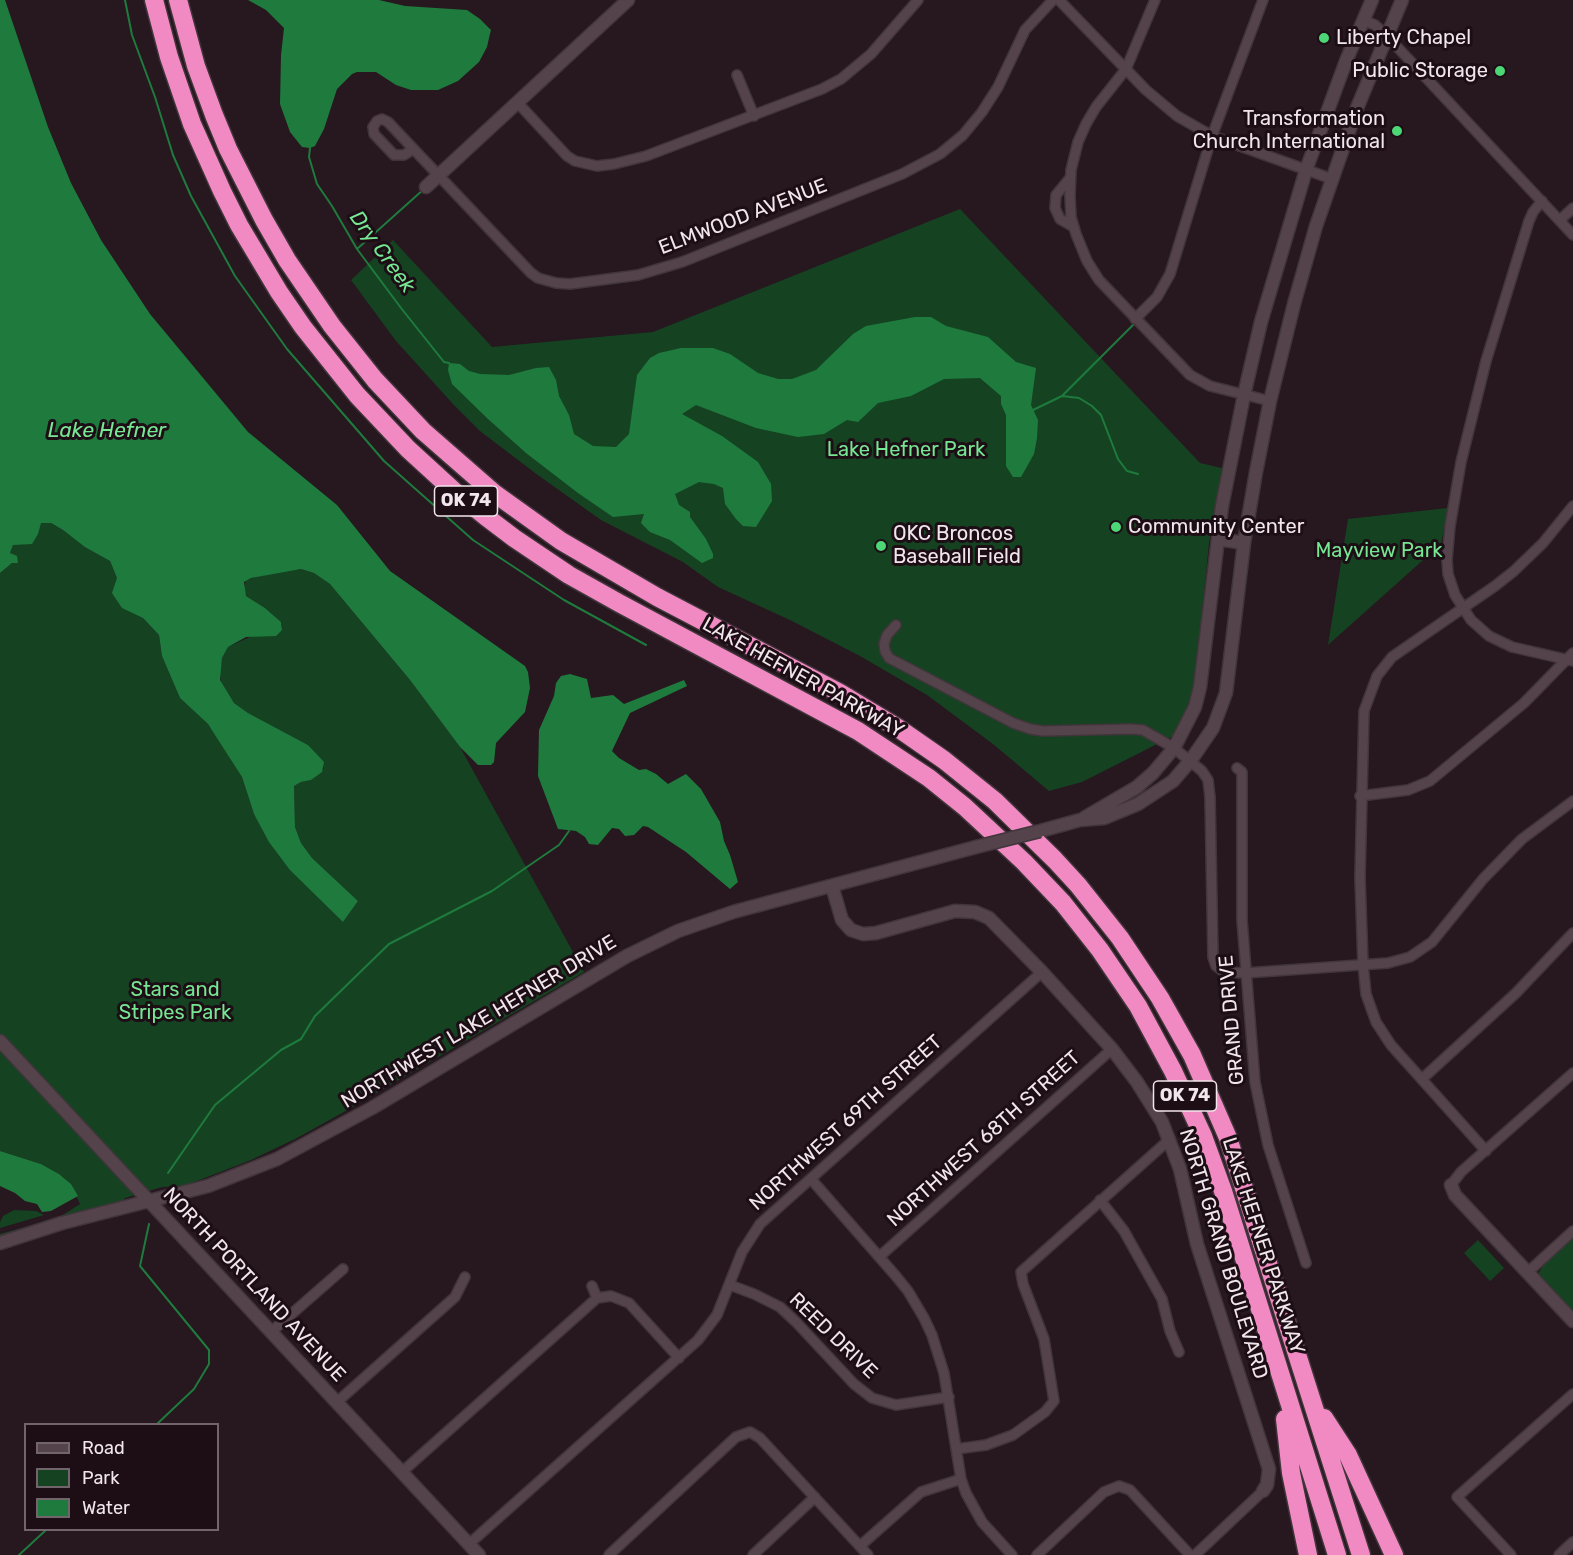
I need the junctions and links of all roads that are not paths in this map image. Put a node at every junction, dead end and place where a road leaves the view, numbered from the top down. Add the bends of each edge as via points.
1 (154, 0) edge
2 (178, 0) edge
3 (628, 0) edge
4 (918, 0) edge
5 (1053, 0) edge
6 (1059, 0) edge
7 (1155, 0) edge
8 (1263, 0) edge
9 (1372, 0) edge
10 (1402, 0) edge
11 (1363, 20) junction
12 (1386, 35) junction
13 (1126, 69) junction
14 (737, 75) dead end
15 (517, 102) junction
16 (754, 116) junction
17 (1212, 136) junction
18 (412, 150) dead end
19 (1306, 170) junction
20 (438, 176) junction
21 (1070, 178) junction
22 (1332, 179) junction
23 (426, 187) dead end
24 (1542, 201) junction
25 (1573, 208) edge
26 (1560, 220) junction
27 (1074, 227) junction
28 (1573, 235) edge
29 (1135, 318) junction
30 (1244, 395) junction
31 (1270, 401) junction
32 (1573, 506) edge
33 (1218, 539) junction
34 (1244, 543) junction
35 (1462, 608) junction
36 (896, 625) dead end
37 (1571, 658) edge
38 (1174, 748) junction
39 (1191, 760) junction
40 (1236, 768) dead end
41 (1360, 796) junction
42 (1573, 801) edge
43 (1076, 821) junction
44 (832, 886) junction
45 (1573, 933) edge
46 (1363, 964) junction
47 (1042, 972) junction
48 (1245, 974) junction
49 (0, 1041) edge
50 (1112, 1049) junction
51 (1573, 1073) edge
52 (1422, 1079) junction
53 (1170, 1139) junction
54 (1486, 1151) junction
55 (811, 1179) junction
56 (1451, 1185) joint
57 (1100, 1200) junction
58 (150, 1202) junction
59 (1573, 1232) edge
60 (0, 1243) edge
61 (879, 1257) junction
62 (1306, 1263) dead end
63 (343, 1269) dead end
64 (1528, 1272) junction
65 (465, 1277) dead end
66 (730, 1285) junction
67 (592, 1286) dead end
68 (597, 1298) junction
69 (1573, 1322) edge
70 (272, 1332) junction
71 (1179, 1352) dead end
72 (679, 1358) junction
73 (1279, 1367) junction
74 (1573, 1394) edge
75 (948, 1397) junction
76 (1311, 1398) junction
77 (337, 1402) junction
78 (956, 1449) junction
79 (402, 1472) junction
80 (961, 1479) junction
81 (1263, 1491) joint
82 (815, 1497) junction
83 (1573, 1542) edge
84 (469, 1544) junction
85 (860, 1546) junction
86 (479, 1555) edge
87 (609, 1555) edge
88 (753, 1555) edge
89 (868, 1555) edge
90 (1012, 1555) edge
91 (1037, 1555) edge
92 (1190, 1555) edge
93 (1195, 1555) edge
94 (1308, 1555) edge
95 (1337, 1555) edge
96 (1361, 1555) edge
97 (1394, 1555) edge
98 (1511, 1555) edge
99 (1559, 1555) edge

1 - 73 highway, LAKE HEFNER PARKWAY / OK 74 via 192,124 250,244 330,363 408,449 485,516 560,569 895,754 965,807 1063,903 1138,1006 1173,1071 1223,1191
2 - 76 highway, LAKE HEFNER PARKWAY / OK 74 via 214,115 264,220 332,326 423,431 494,493 561,542 840,693 944,760 995,801 1098,909 1160,998 1210,1094 1244,1185
3 - 15 street
4 - 16 street via 871,54 841,79
5 - 20 street, ELMWOOD AVENUE via 1025,30 982,112 940,154 902,174 660,269 586,283 556,283 538,278
6 - 13 street
7 - 13 street
8 - 17 street
9 - 11 street
10 - 12 street
11 - 12 street
11 - 19 street
12 - 22 street
12 - 24 street
13 - 17 street via 1170,111
13 - 21 street via 1086,124 1073,157
14 - 16 street
15 - 16 street via 567,156 597,166 646,156
15 - 20 street
17 - 19 street
17 - 29 street via 1170,274 1157,297
18 - 20 street, ELMWOOD AVENUE
19 - 22 street
19 - 30 street via 1271,285
20 - 23 street
21 - 27 street
21 - 27 street via 1056,195 1054,208 1060,219
22 - 31 street via 1302,273
24 - 26 street
24 - 35 street via 1533,212 1513,267 1461,462 1447,560 1450,585
25 - 26 street
26 - 28 street
27 - 29 street via 1094,272
29 - 30 street via 1200,382
30 - 31 street
30 - 33 street
31 - 34 street
32 - 35 street via 1528,558
33 - 34 street
33 - 38 street via 1200,687
34 - 39 street via 1226,693 1213,728
35 - 37 street via 1500,642
35 - 41 street via 1392,657 1377,676 1364,711
36 - 38 street via 884,644 889,658 1022,727 1043,731 1143,730
37 - 41 street via 1524,703 1430,781 1408,790
38 - 39 street
38 - 43 street via 1137,787
39 - 43 street via 1173,781 1138,804 1104,818
39 - 48 street via 1209,786 1214,962 1224,972
40 - 48 street, GRAND DRIVE via 1242,772 1240,865
41 - 46 street
42 - 46 street via 1536,827 1496,865 1426,947 1401,960
43 - 44 street, NORTHWEST LAKE HEFNER DRIVE, bridge
44 - 47 street, NORTH GRAND BOULEVARD via 842,920 851,930 876,933 955,912 975,912 996,923
44 - 58 street, NORTHWEST LAKE HEFNER DRIVE via 715,917 665,937 301,1148 208,1186
45 - 52 street via 1516,993
46 - 48 street
46 - 52 street via 1366,994 1376,1022
47 - 50 street, NORTH GRAND BOULEVARD
47 - 55 street, NORTHWEST 69TH STREET
48 - 62 street, GRAND DRIVE via 1259,1107
49 - 58 street, NORTH PORTLAND AVENUE
50 - 53 street, NORTH GRAND BOULEVARD
50 - 61 street, NORTHWEST 68TH STREET
51 - 54 street
52 - 54 street
53 - 57 street
53 - 81 street, NORTH GRAND BOULEVARD via 1197,1244 1269,1469
54 - 56 street
55 - 61 street
55 - 66 street, NORTHWEST 69TH STREET via 760,1224 742,1252
56 - 64 street via 1455,1195
57 - 71 street via 1124,1231 1162,1299
57 - 78 street via 1021,1272 1044,1339 1054,1401 1013,1435 986,1445
58 - 60 street, NORTHWEST LAKE HEFNER DRIVE
58 - 70 street, NORTH PORTLAND AVENUE
59 - 64 street
61 - 75 street via 908,1291 924,1318 939,1353
63 - 70 street
64 - 69 street
65 - 77 street via 455,1297
66 - 72 street, NORTHWEST 69TH STREET via 717,1316
66 - 75 street, REED DRIVE via 780,1307 872,1398 896,1405
67 - 68 street
68 - 72 street via 611,1296 629,1303
68 - 79 street
70 - 77 street, NORTH PORTLAND AVENUE
72 - 84 street, NORTHWEST 69TH STREET
73 - 94 highway via 1292,1473
73 - 95 highway, LAKE HEFNER PARKWAY / OK 74
74 - 98 street via 1457,1497
75 - 78 street
76 - 96 highway, LAKE HEFNER PARKWAY / OK 74
76 - 97 highway via 1348,1455
77 - 79 street, NORTH PORTLAND AVENUE
78 - 80 street
79 - 84 street, NORTH PORTLAND AVENUE
80 - 85 street via 921,1492
80 - 90 street via 973,1508
81 - 93 street
82 - 85 street
82 - 87 street via 750,1432 736,1437
82 - 88 street
83 - 99 street
84 - 86 street, NORTH PORTLAND AVENUE
85 - 89 street
91 - 92 street via 1104,1492 1119,1486 1135,1495

